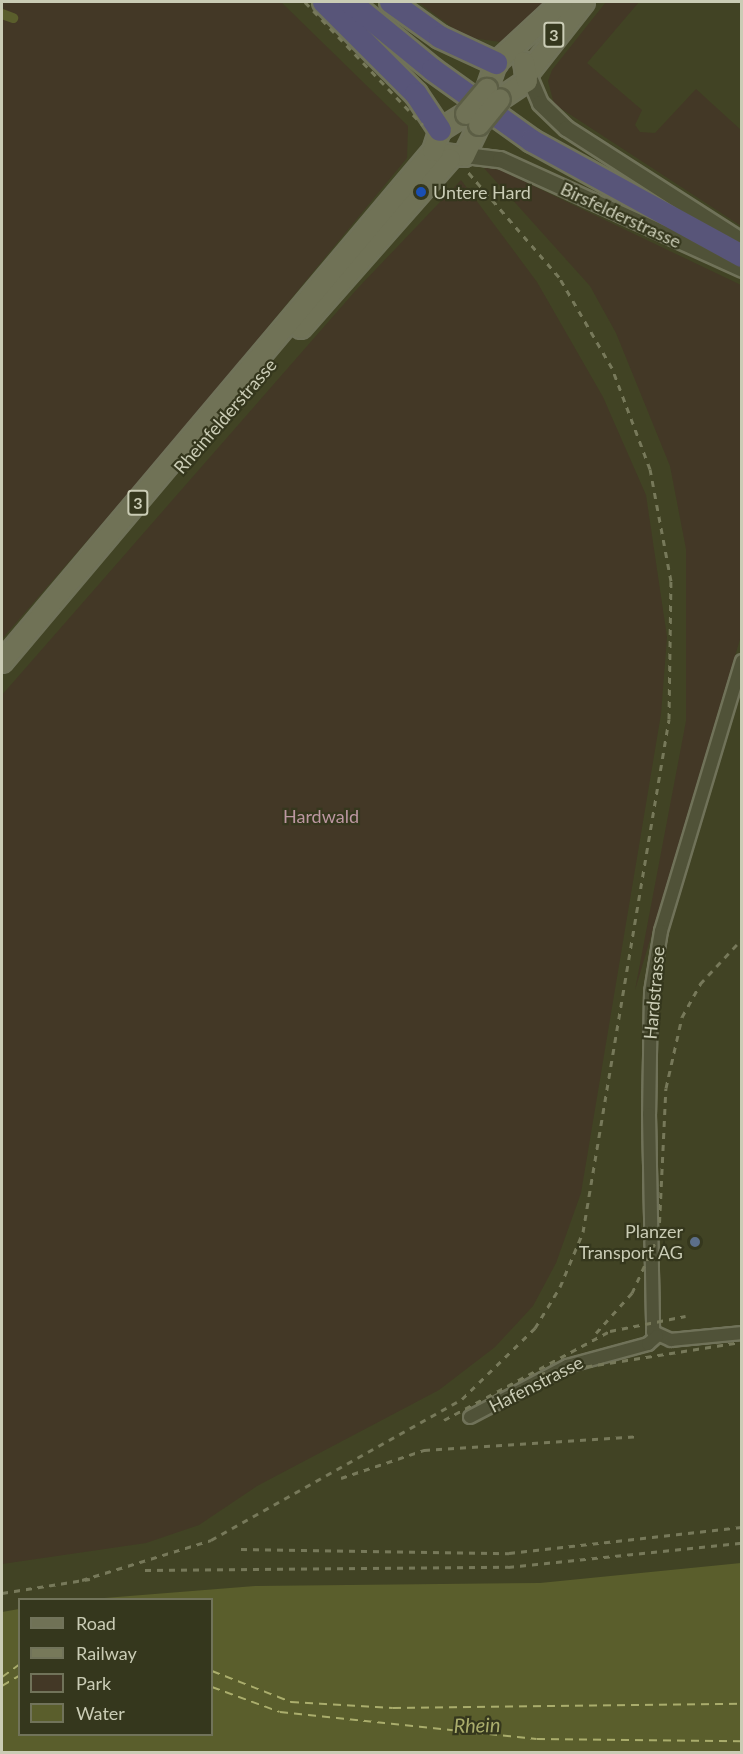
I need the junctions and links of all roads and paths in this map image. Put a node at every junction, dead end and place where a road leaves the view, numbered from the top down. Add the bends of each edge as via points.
1 (324, 2) edge
2 (350, 2) edge
3 (391, 2) edge
4 (562, 2) edge
5 (584, 2) edge
6 (502, 59) junction
7 (529, 75) junction
8 (493, 94) junction
9 (473, 119) junction
10 (448, 147) junction
11 (741, 241) edge
12 (741, 256) edge
13 (741, 269) edge
14 (741, 661) edge
15 (2, 662) edge
16 (2, 674) edge
17 (741, 1334) edge
18 (657, 1336) junction
19 (471, 1417) dead end

1 - 10 highway via 416,94
2 - 12 highway via 433,70 532,141
3 - 6 highway via 440,37
4 - 6 main road, Rheinfelderstrasse / 3
5 - 7 main road, Rheinfelderstrasse / 3
6 - 7 main road via 524,61
6 - 8 main road, Rheinfelderstrasse
7 - 8 main road, Rheinfelderstrasse
7 - 11 street, Birsfelderstrasse via 540,103 566,128
8 - 9 main road, Rheinfelderstrasse, bridge
9 - 10 main road, Rheinfelderstrasse
9 - 10 main road, Rheinfelderstrasse
10 - 13 street, Birsfelderstrasse via 506,161
10 - 15 main road, Rheinfelderstrasse / 3
10 - 16 main road, Rheinfelderstrasse / 3
14 - 18 street, Hardstrasse via 661,931 651,992 650,1320
17 - 18 street via 671,1340
18 - 19 street, Hafenstrasse via 648,1344 567,1366

